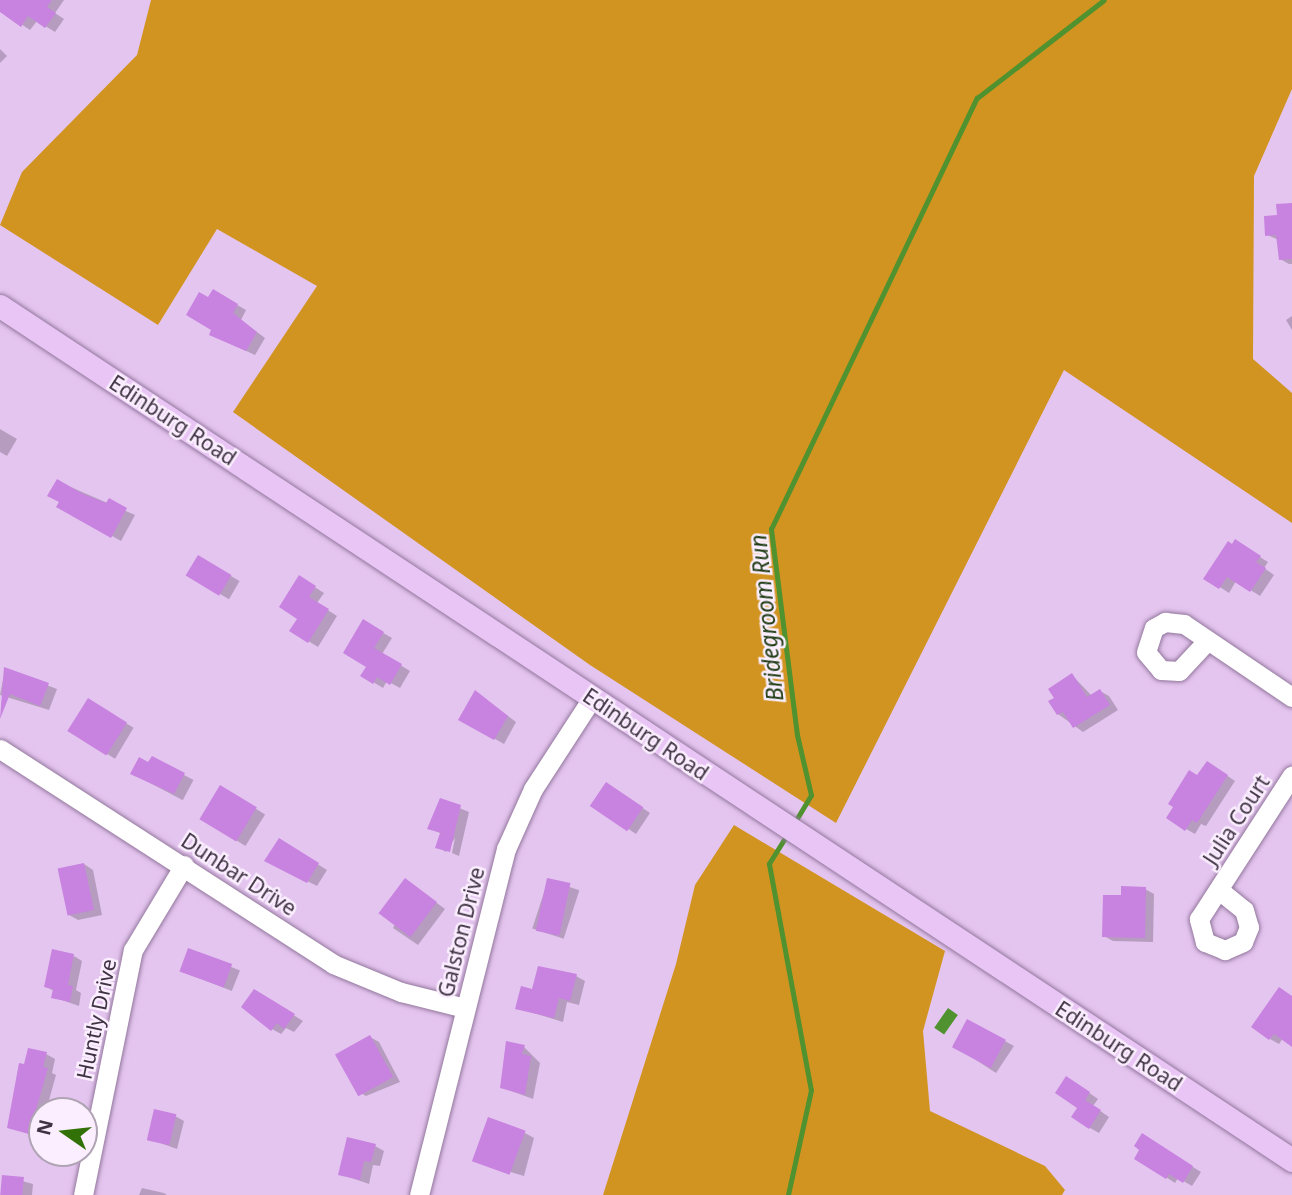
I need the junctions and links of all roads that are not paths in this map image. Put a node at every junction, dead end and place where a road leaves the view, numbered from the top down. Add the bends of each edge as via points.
1 (0, 306) edge
2 (1207, 641) dead end
3 (1292, 697) edge
4 (592, 698) junction
5 (0, 749) edge
6 (1292, 775) edge
7 (184, 865) junction
8 (1219, 890) dead end
9 (465, 1008) junction
10 (1292, 1160) edge
11 (83, 1195) edge
12 (419, 1195) edge

1 - 4 main road, Edinburg Road
2 - 3 street
4 - 9 street, Galston Drive via 517,818
4 - 10 main road, Edinburg Road
5 - 7 street, Dunbar Drive
6 - 8 street, Julia Court
7 - 9 street, Dunbar Drive via 333,964 401,992
7 - 11 street, Huntly Drive via 134,950
9 - 12 street, Galston Drive

